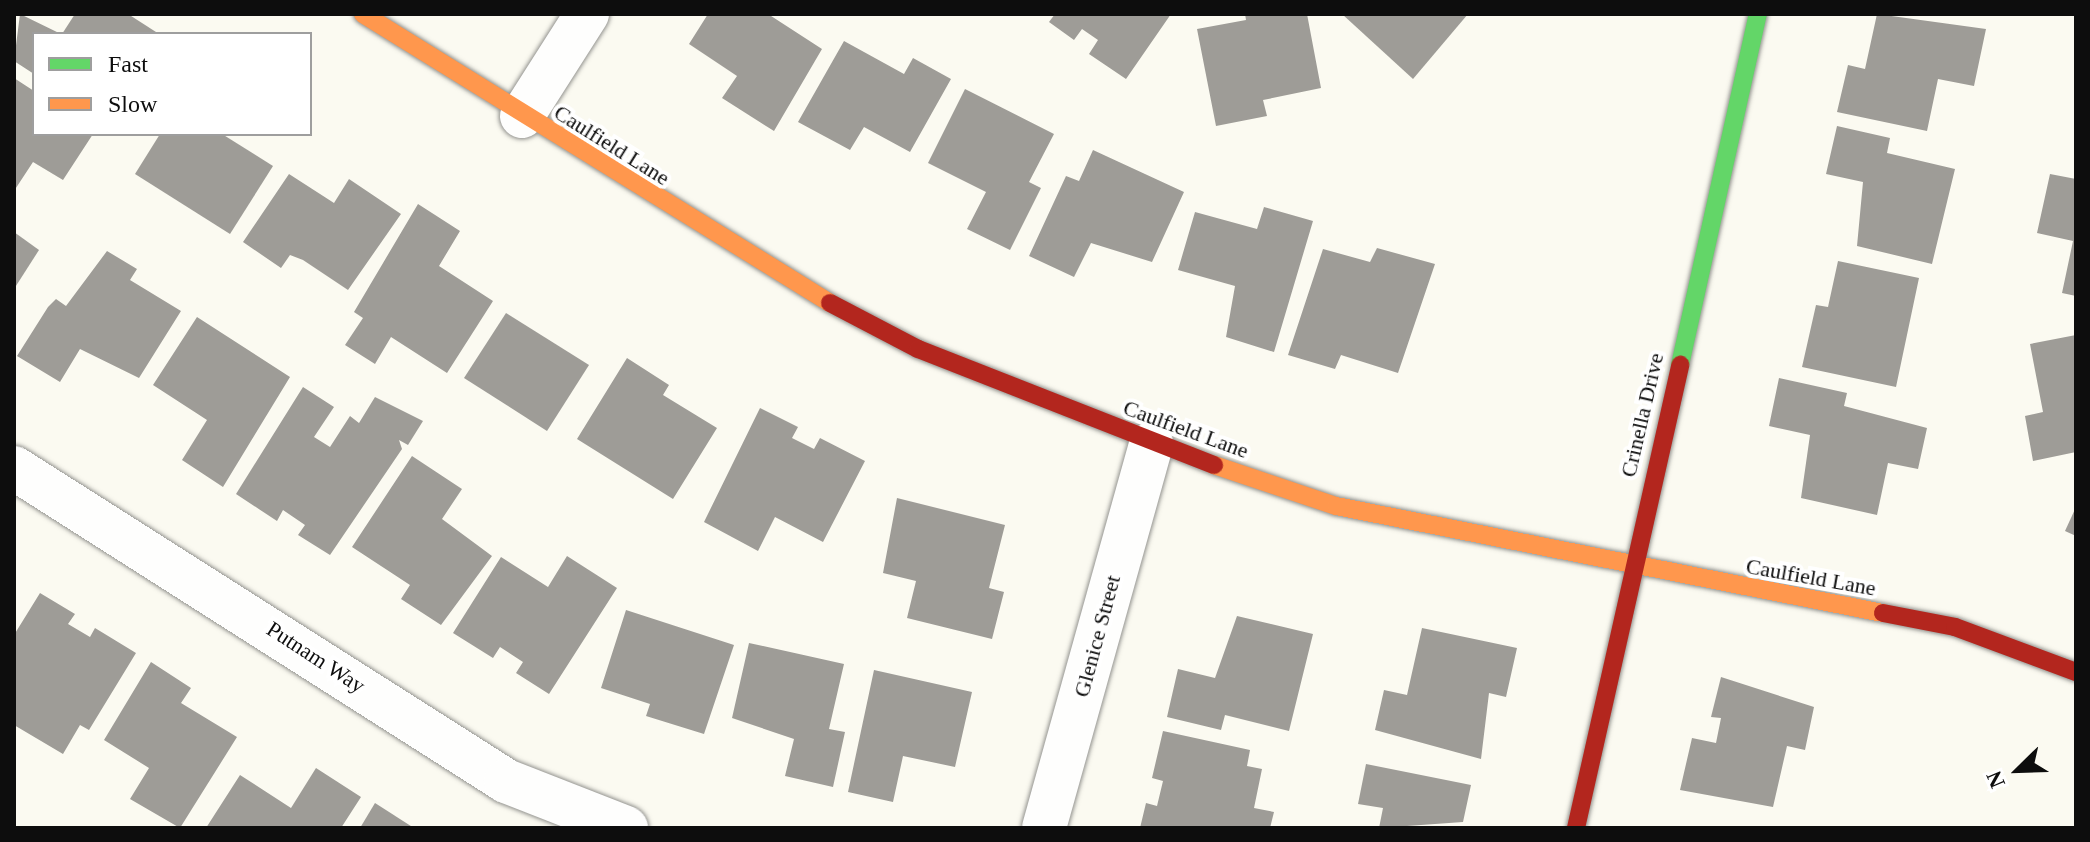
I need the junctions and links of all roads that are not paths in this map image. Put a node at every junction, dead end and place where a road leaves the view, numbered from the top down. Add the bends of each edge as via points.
1 (363, 14) edge
2 (587, 14) edge
3 (1758, 14) edge
4 (522, 116) junction
5 (1151, 444) junction
6 (14, 468) edge
7 (1631, 568) junction
8 (2076, 672) edge
9 (626, 828) edge
10 (1044, 828) edge
11 (1576, 828) edge

1 - 4 main road, Caulfield Lane
2 - 4 street
3 - 7 main road, Crinella Drive
4 - 5 main road, Caulfield Lane via 768,271 918,349
5 - 7 main road, Caulfield Lane via 1336,506
5 - 10 street, Glenice Street
6 - 9 street, Putnam Way via 506,781
7 - 8 main road, Caulfield Lane via 1955,627
7 - 11 main road, Crinella Drive

